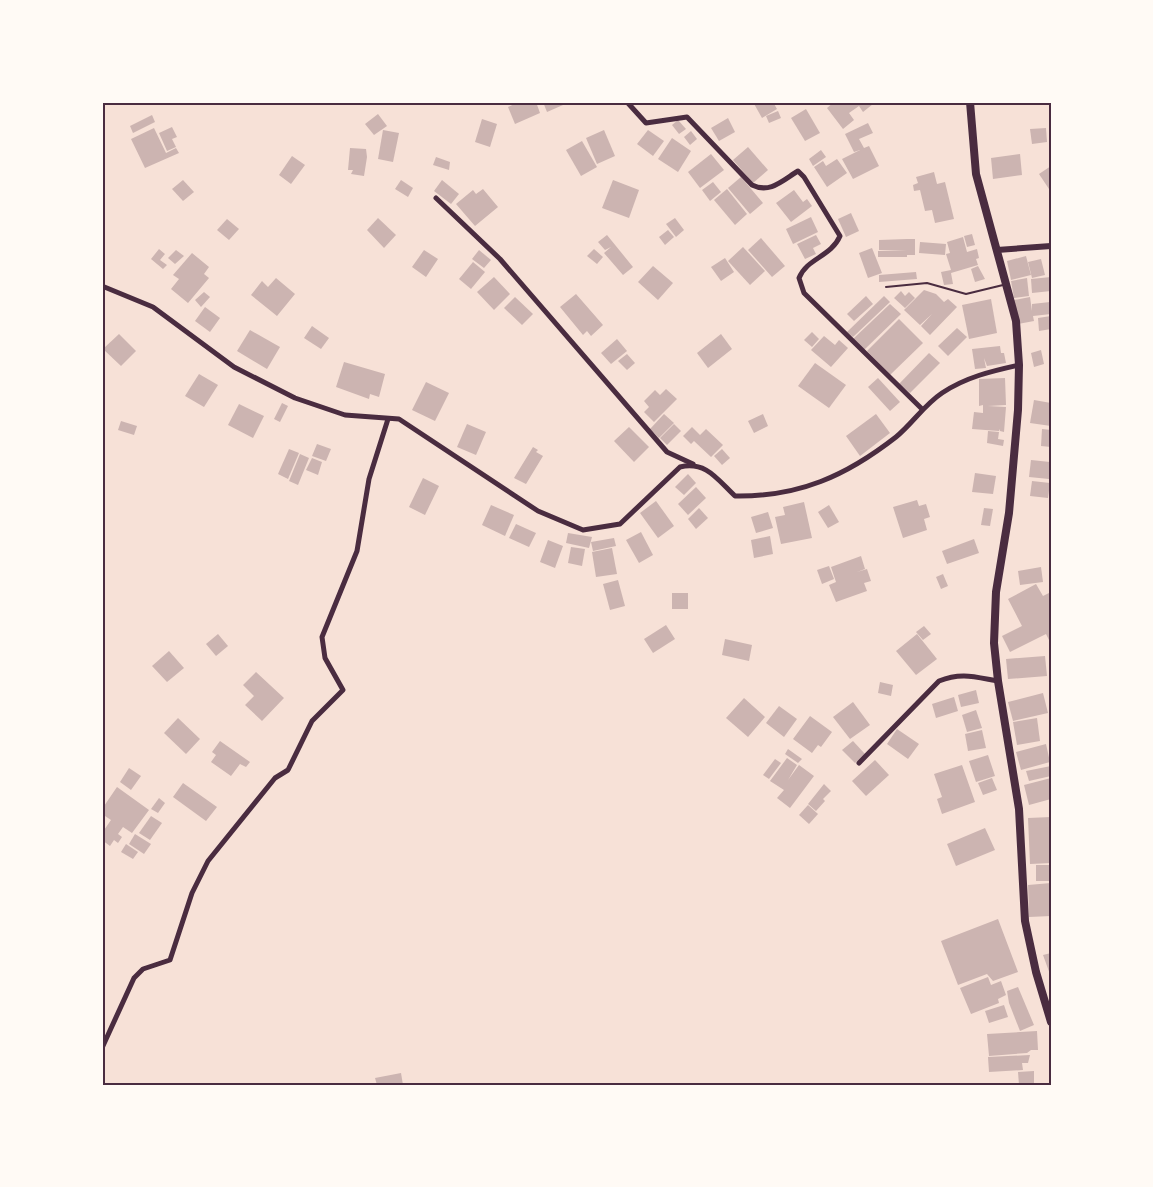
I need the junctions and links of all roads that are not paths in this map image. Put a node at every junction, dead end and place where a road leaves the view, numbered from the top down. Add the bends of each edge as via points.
1 (627, 102) edge
2 (970, 102) edge
3 (436, 198) dead end
4 (1049, 245) edge
5 (997, 250) junction
6 (1006, 284) junction
7 (102, 286) edge
8 (886, 287) dead end
9 (1020, 365) junction
10 (922, 409) junction
11 (388, 419) junction
12 (693, 464) junction
13 (998, 681) junction
14 (859, 763) dead end
15 (1051, 1022) edge
16 (102, 1048) edge

1 - 10 street via 646,123 687,117 760,189 772,188 798,171 804,177 840,236 836,247 802,269 799,278 804,293
2 - 5 main road via 976,174
3 - 12 street via 500,260 667,452
4 - 5 street
5 - 6 main road
6 - 8 lane via 966,294 927,283
6 - 9 main road via 1016,321
7 - 11 street via 153,308 234,367 295,398 345,415
9 - 10 street via 973,376
9 - 13 main road via 1009,513 996,592 994,643
10 - 12 street via 897,436 858,463 831,479 798,490 735,496 707,470
11 - 12 street via 399,419 538,511 583,530 620,524 680,467
11 - 16 street via 369,478 357,551 322,637 325,658 343,690 312,721 288,770 275,778 208,861 192,893 170,960 143,969 134,978
13 - 14 street via 968,675 939,681
13 - 15 main road via 1016,784 1025,921

